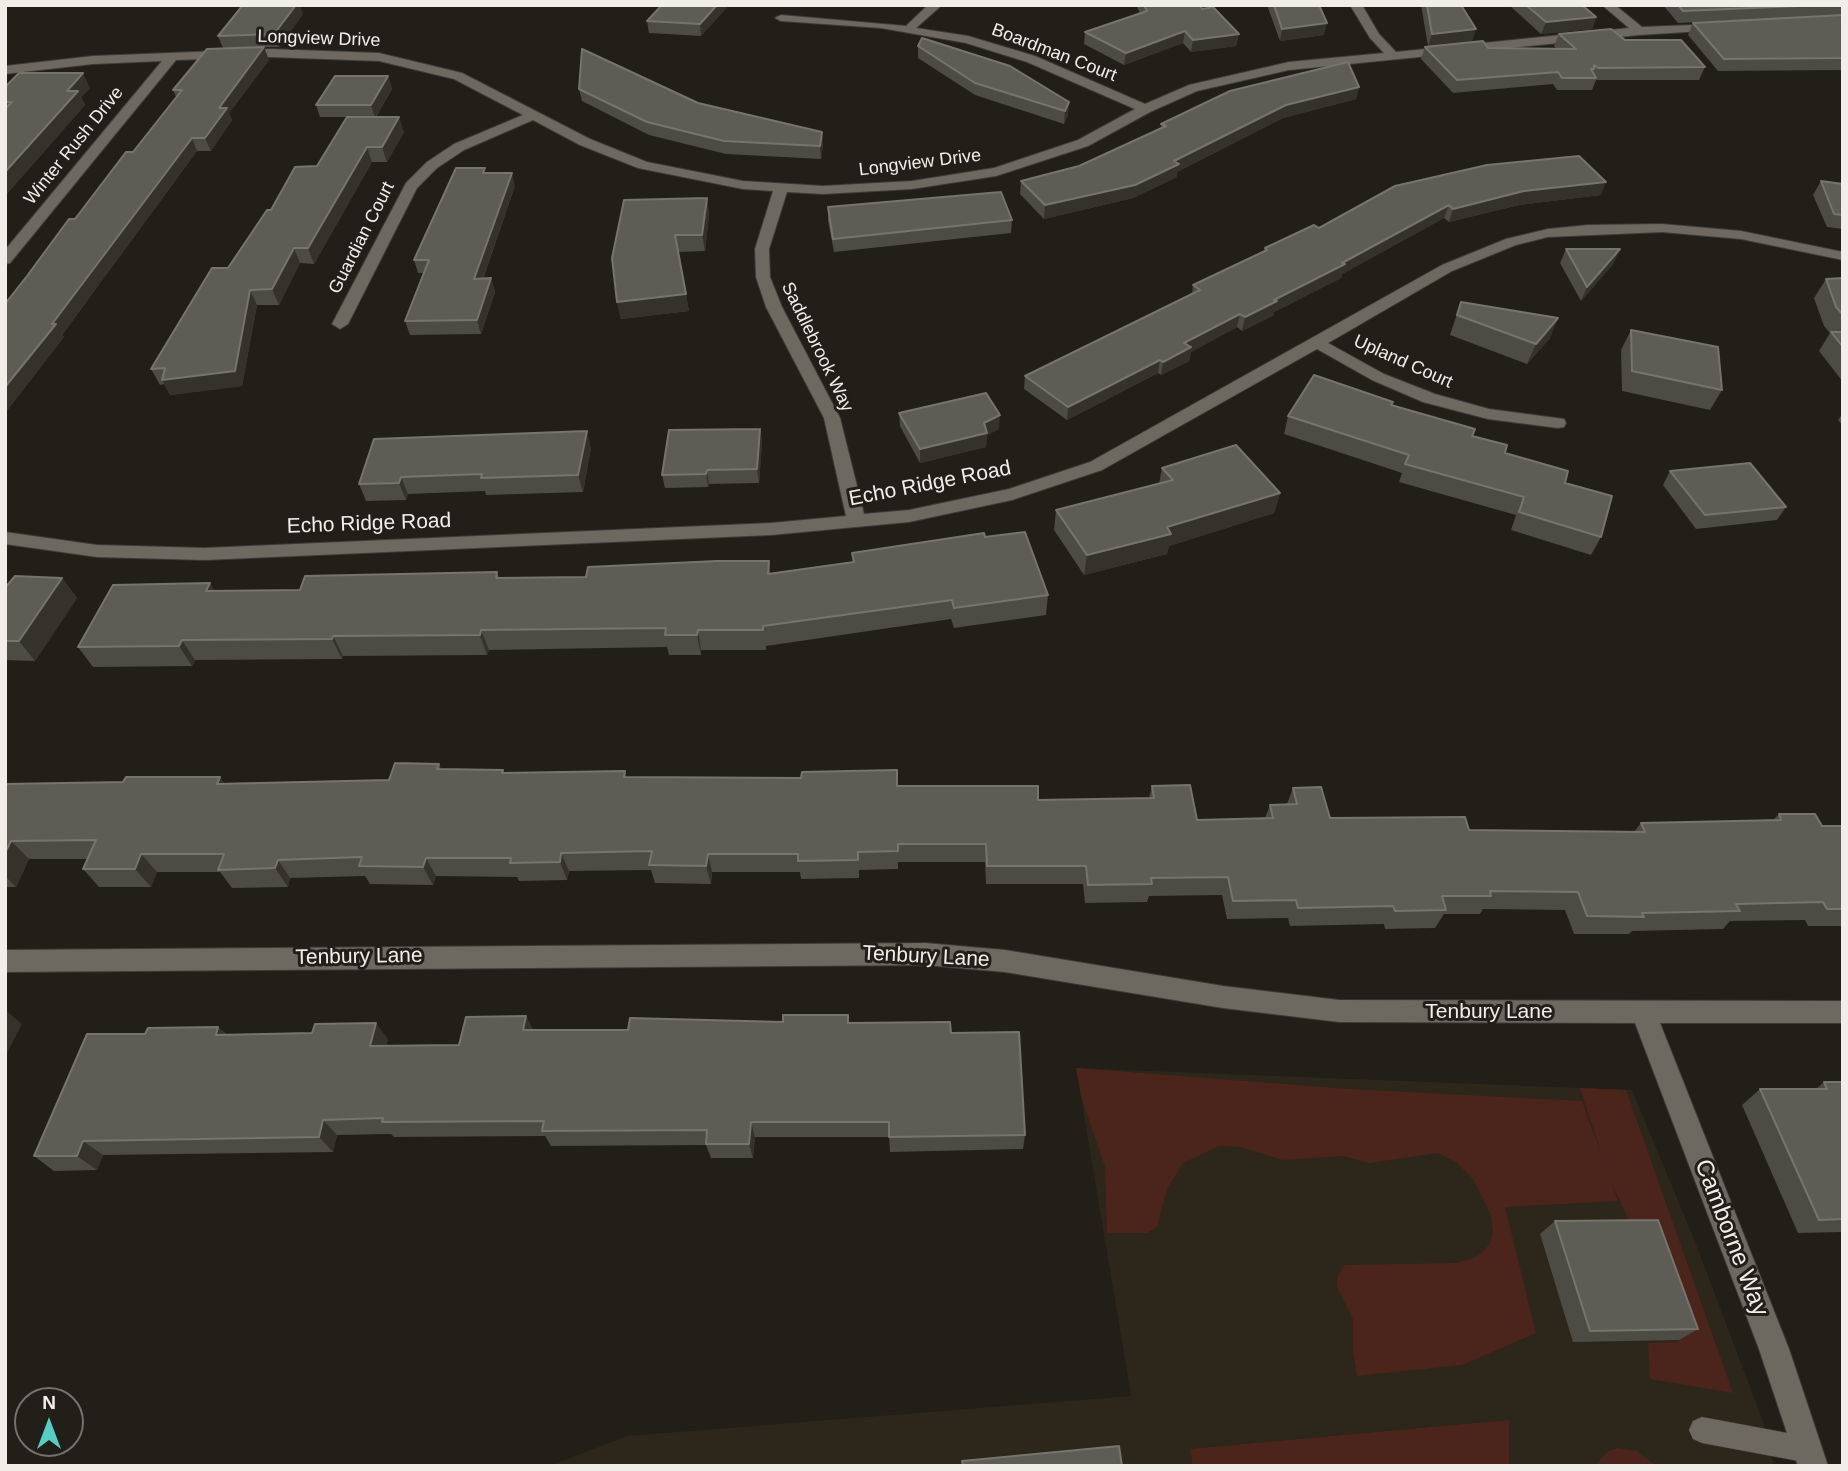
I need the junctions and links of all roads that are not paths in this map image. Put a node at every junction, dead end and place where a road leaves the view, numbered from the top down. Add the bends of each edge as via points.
1 (936, 5) edge
2 (1356, 5) edge
3 (1608, 5) edge
4 (781, 18) dead end
5 (1738, 27) edge
6 (909, 29) junction
7 (1639, 31) junction
8 (1392, 54) junction
9 (172, 57) junction
10 (5, 69) edge
11 (1145, 108) junction
12 (534, 115) junction
13 (781, 189) junction
14 (1843, 256) edge
15 (5, 260) edge
16 (340, 324) dead end
17 (1317, 343) junction
18 (1558, 423) dead end
19 (857, 523) junction
20 (5, 538) edge
21 (5, 961) edge
22 (1643, 1012) junction
23 (1843, 1012) edge
24 (1702, 1430) dead end
25 (1811, 1458) edge

1 - 6 street
2 - 8 street via 1374,36
3 - 7 street
4 - 6 street, Boardman Court
5 - 7 street, Longview Drive
6 - 11 street, Boardman Court via 999,48
7 - 8 street, Longview Drive
8 - 11 street, Longview Drive via 1244,74
9 - 10 street, Longview Drive
9 - 12 street, Longview Drive via 317,53 379,57 458,76
9 - 15 street, Winter Rush Drive
11 - 13 street, Longview Drive via 1083,143 996,172 912,185
12 - 13 street, Longview Drive via 643,165 714,181
12 - 16 street, Guardian Court via 459,147 411,186
13 - 19 street, Saddlebrook Way via 762,249 763,277 832,418
14 - 17 street, Echo Ridge Road via 1702,230 1620,228 1548,233 1467,259
17 - 18 street, Upland Court via 1378,377 1429,398 1488,414
17 - 19 street, Echo Ridge Road via 1096,466 956,507
19 - 20 street, Echo Ridge Road via 205,554 97,551
21 - 22 street, Tenbury Lane via 925,954 1057,968 1300,1007 1401,1012
22 - 23 street, Tenbury Lane
22 - 25 street, Camborne Way via 1769,1336
24 - 25 lane

